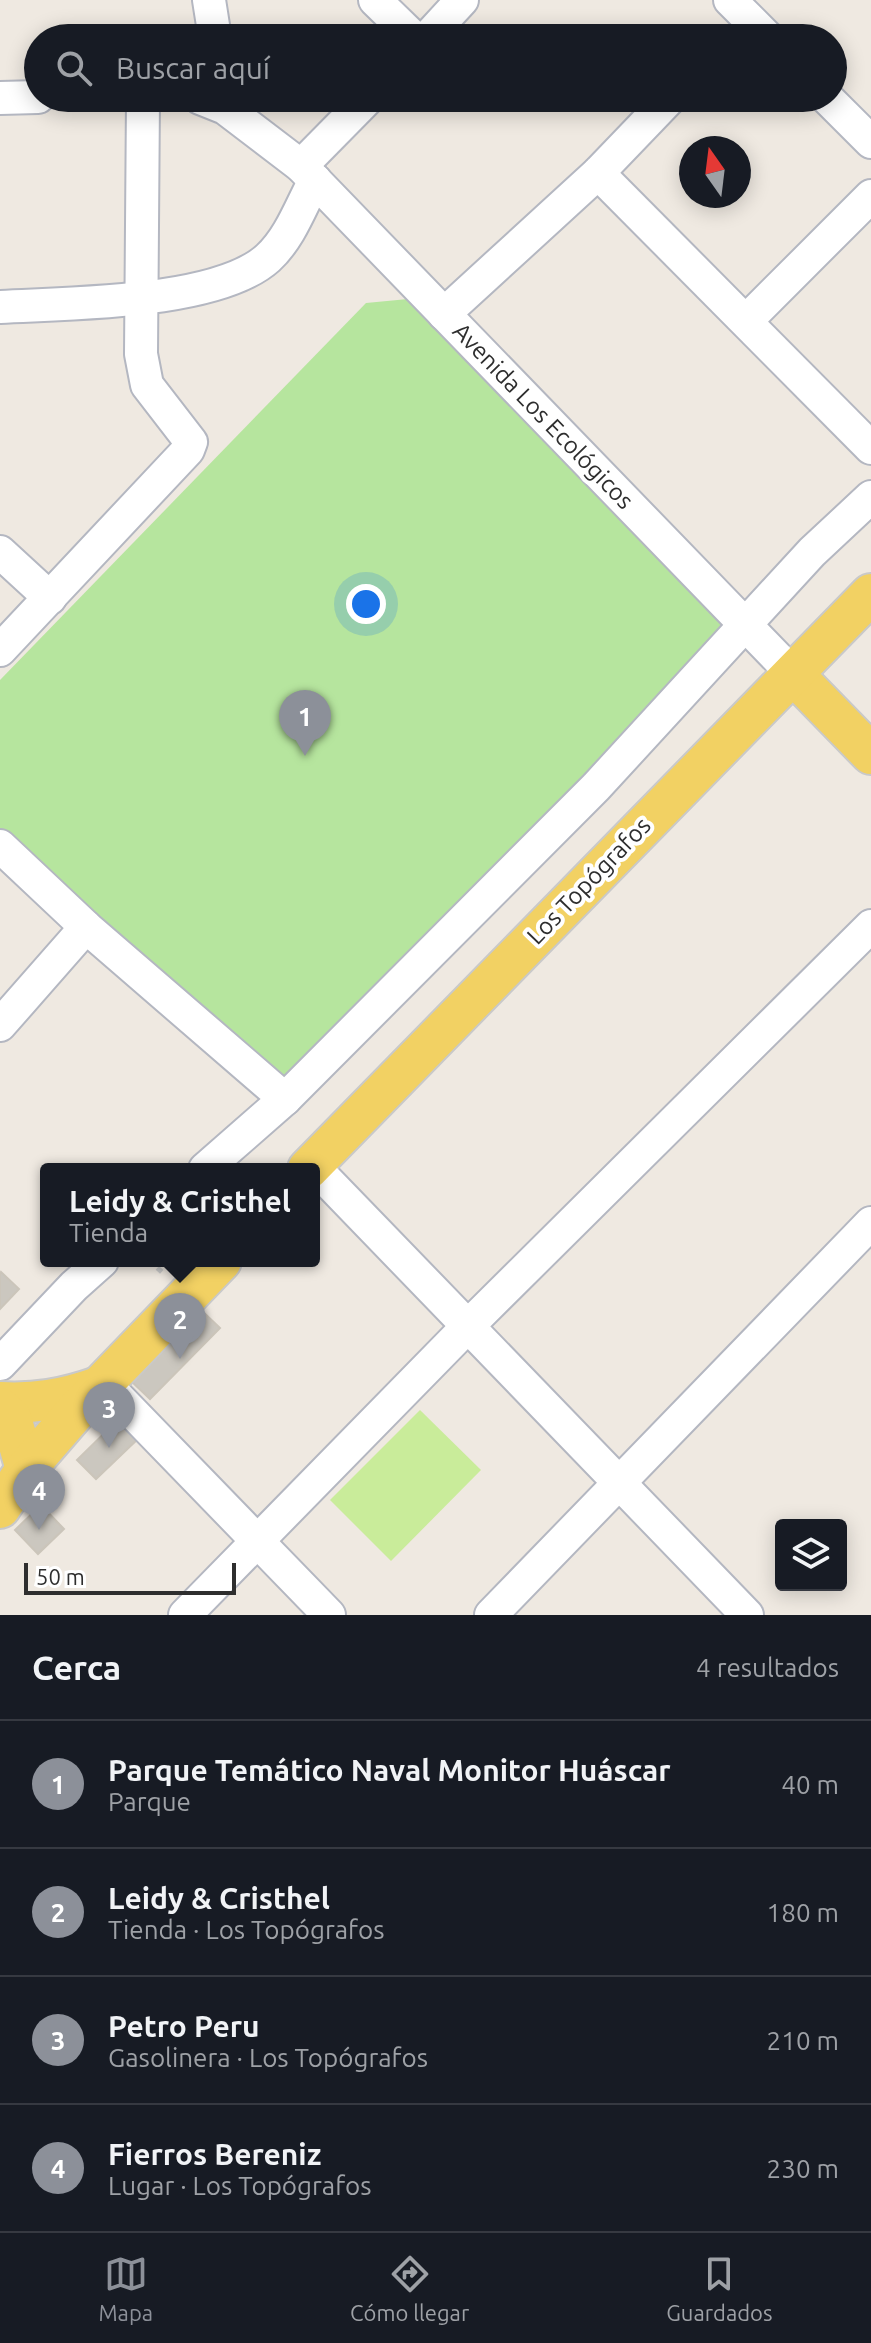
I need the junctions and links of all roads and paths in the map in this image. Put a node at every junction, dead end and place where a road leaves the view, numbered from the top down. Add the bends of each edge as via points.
1 (209, 0) edge
2 (375, 0) edge
3 (462, 0) edge
4 (213, 24) edge
5 (400, 24) edge
6 (440, 24) edge
7 (24, 97) edge
8 (0, 98) edge
9 (143, 112) edge
10 (230, 112) edge
11 (357, 112) edge
12 (657, 112) edge
13 (841, 112) edge
14 (871, 142) edge
15 (308, 173) junction
16 (598, 173) junction
17 (871, 196) edge
18 (140, 298) junction
19 (0, 307) edge
20 (444, 314) junction
21 (746, 321) junction
22 (871, 448) edge
23 (871, 497) edge
24 (0, 552) edge
25 (871, 594) edge
26 (50, 598) junction
27 (745, 625) junction
28 (0, 650) edge
29 (793, 674) junction
30 (871, 754) edge
31 (0, 846) edge
32 (871, 926) edge
33 (86, 927) junction
34 (0, 1025) edge
35 (285, 1099) junction
36 (212, 1163) edge
37 (314, 1163) edge
38 (320, 1177) edge
39 (871, 1223) edge
40 (95, 1267) edge
41 (215, 1267) edge
42 (469, 1325) junction
43 (0, 1364) edge
44 (105, 1384) junction
45 (0, 1405) edge
46 (26, 1469) junction
47 (619, 1483) junction
48 (0, 1508) edge
49 (256, 1542) junction
50 (185, 1615) edge
51 (329, 1615) edge
52 (491, 1615) edge
53 (747, 1615) edge

1 - 4 street
2 - 5 street
3 - 6 street
7 - 8 street
9 - 18 street
10 - 15 street, Avenida Los Ecológicos
11 - 15 street
12 - 16 street
13 - 14 street
15 - 18 street via 283,241 267,259 240,275
15 - 20 street, Avenida Los Ecológicos
16 - 20 street
16 - 21 street
17 - 21 street
18 - 19 street
18 - 26 street via 147,385 191,442
20 - 27 street, Avenida Los Ecológicos
21 - 22 street
23 - 27 street
24 - 26 street
25 - 29 main road, Los Topógrafos
26 - 28 street
27 - 29 street, Avenida Los Ecológicos
27 - 35 street via 596,787
29 - 30 main road, Avenida Los Ecológicos
29 - 37 main road, Los Topógrafos
31 - 33 street
32 - 42 street
33 - 34 street
33 - 35 street
35 - 36 street
38 - 42 street
39 - 47 street
40 - 43 street
41 - 44 main road
42 - 47 street
42 - 49 street
44 - 45 main road via 32,1404
44 - 46 main road
44 - 49 street
45 - 46 main road via 11,1418
46 - 48 main road
47 - 52 street
47 - 53 street
49 - 50 street
49 - 51 street

